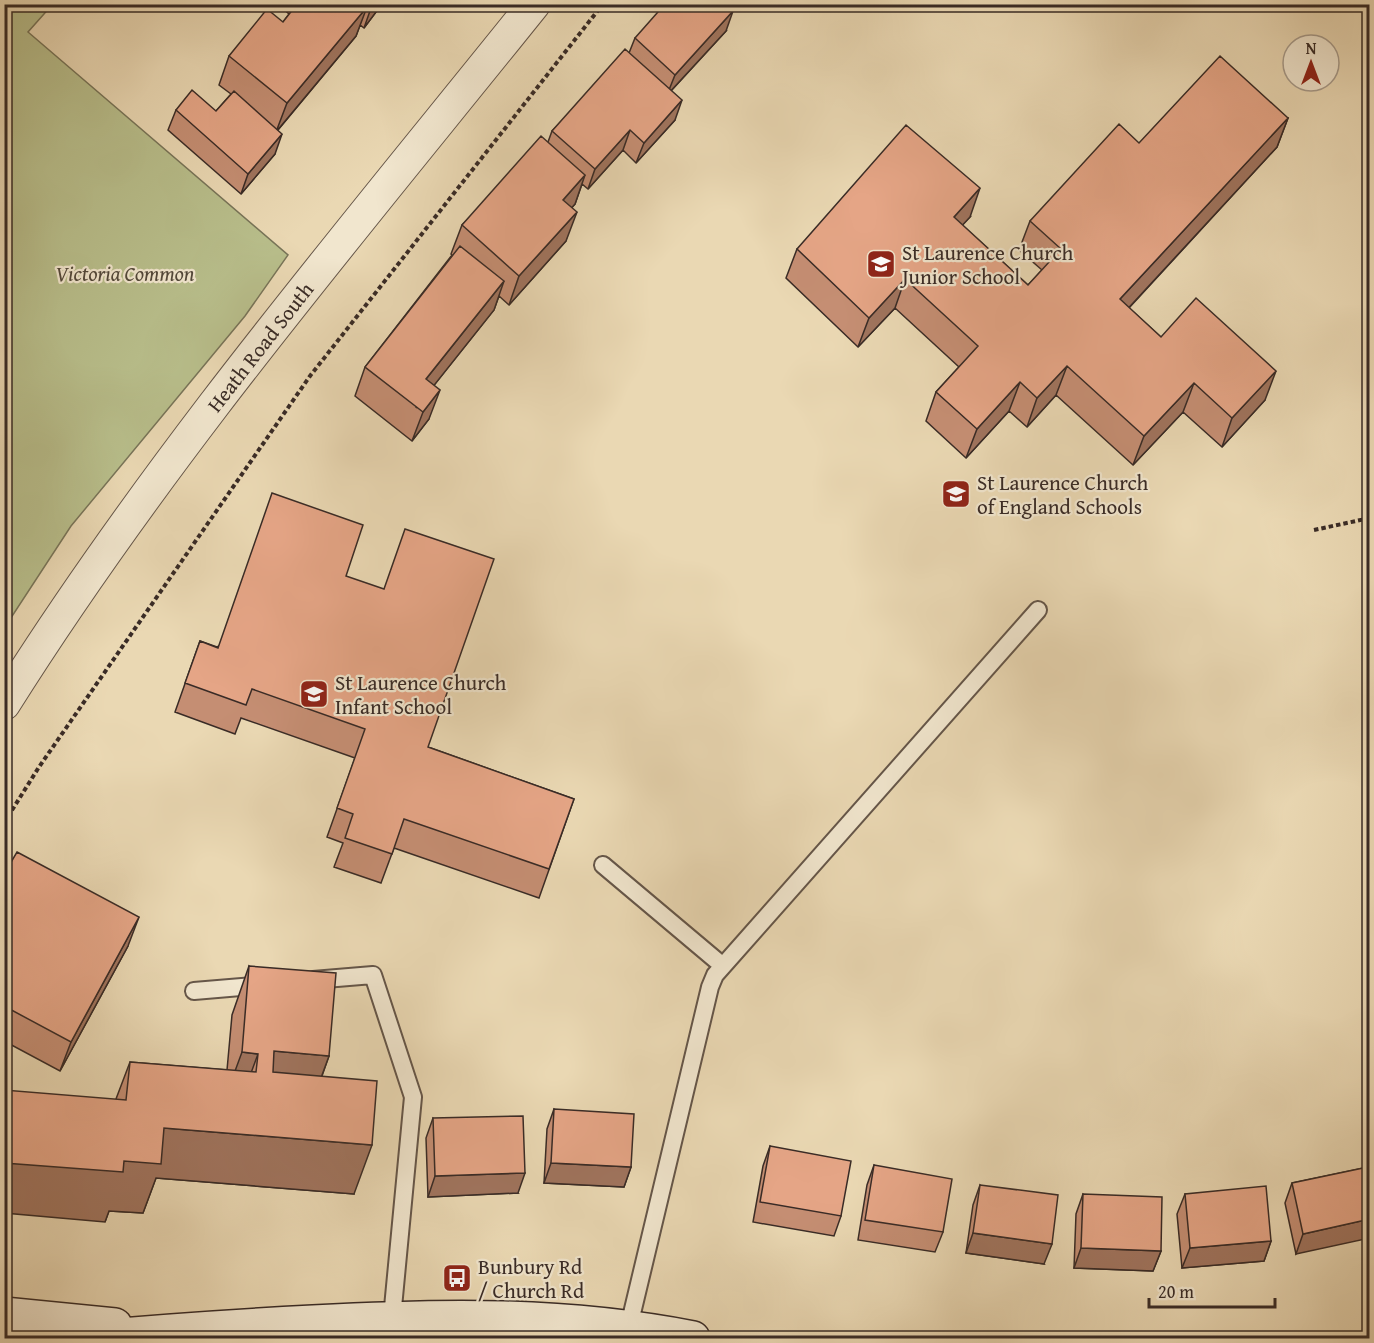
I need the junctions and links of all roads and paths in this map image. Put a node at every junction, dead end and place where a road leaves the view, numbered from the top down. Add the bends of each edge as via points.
1 (534, 4) edge
2 (603, 4) edge
3 (1370, 518) edge
4 (1314, 530) dead end
5 (1038, 610) dead end
6 (4, 704) edge
7 (4, 823) edge
8 (603, 865) dead end
9 (723, 966) junction
10 (301, 981) edge
11 (277, 984) edge
12 (194, 991) dead end
13 (4, 1314) edge
14 (392, 1318) junction
15 (629, 1326) junction
16 (172, 1334) edge
17 (87, 1338) edge
18 (693, 1338) edge

1 - 6 street, Heath Road South via 259,346 61,614
2 - 7 path via 310,376
3 - 4 path
5 - 9 lane
8 - 9 lane
9 - 15 lane via 710,987
10 - 14 lane via 373,975 413,1097
11 - 12 lane
13 - 16 main road
14 - 15 main road via 521,1317
14 - 16 main road
15 - 18 main road
16 - 17 main road

